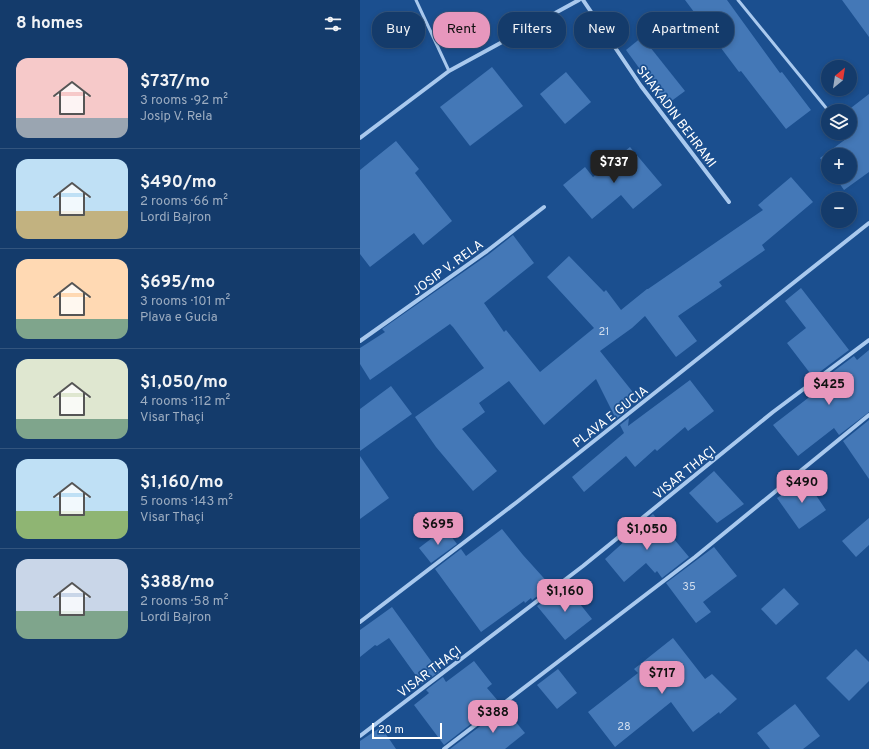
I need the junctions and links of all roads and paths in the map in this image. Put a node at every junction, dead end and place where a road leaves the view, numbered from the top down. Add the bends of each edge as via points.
1 (416, 0) edge
2 (579, 0) edge
3 (583, 0) edge
4 (738, 0) edge
5 (449, 71) junction
6 (823, 104) edge
7 (360, 138) edge
8 (728, 202) dead end
9 (544, 207) dead end
10 (869, 223) edge
11 (869, 340) edge
12 (360, 341) edge
13 (869, 415) edge
14 (360, 622) edge
15 (360, 736) edge
16 (444, 749) edge

1 - 5 lane
2 - 5 street
3 - 8 street, SHAKADIN BEHRAMI via 641,86
4 - 6 lane
5 - 7 street
9 - 12 street, JOSIP V. RELA via 487,251
10 - 14 street, PLAVA E GUCIA via 517,502
11 - 15 street, VISAR THAÇI via 773,412 583,566
13 - 16 street via 695,557

